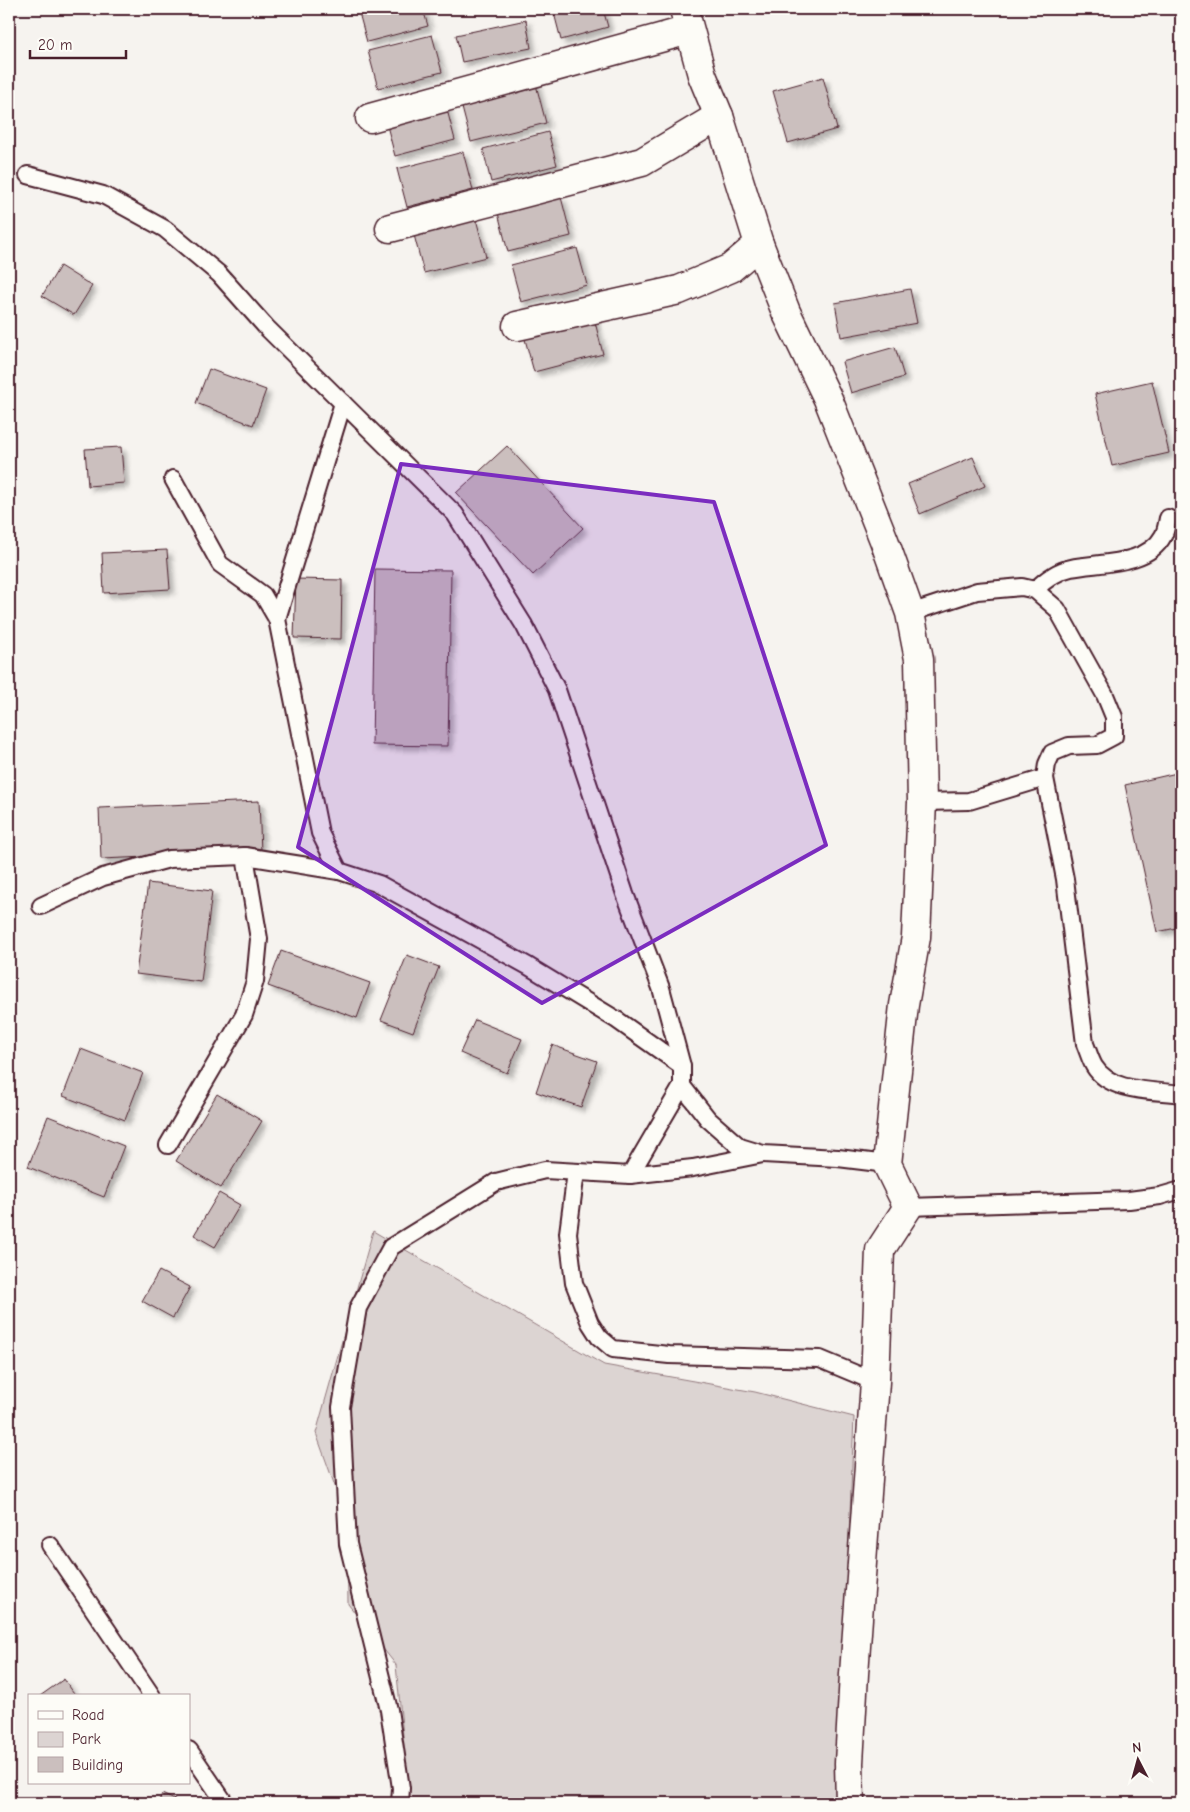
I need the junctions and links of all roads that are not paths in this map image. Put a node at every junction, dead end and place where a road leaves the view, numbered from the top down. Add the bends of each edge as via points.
1 (686, 20) edge
2 (719, 116) junction
3 (370, 118) dead end
4 (28, 175) dead end
5 (390, 228) dead end
6 (759, 244) junction
7 (517, 326) dead end
8 (343, 403) junction
9 (173, 479) dead end
10 (1168, 518) dead end
11 (1035, 590) junction
12 (910, 614) junction
13 (276, 619) junction
14 (1045, 778) junction
15 (922, 802) junction
16 (245, 856) junction
17 (339, 871) junction
18 (41, 906) dead end
19 (682, 1066) junction
20 (682, 1086) junction
21 (1181, 1094) edge
22 (168, 1145) dead end
23 (763, 1154) junction
24 (887, 1164) junction
25 (576, 1172) junction
26 (630, 1174) junction
27 (1181, 1190) edge
28 (908, 1207) junction
29 (875, 1382) junction
30 (50, 1545) dead end
31 (151, 1694) edge
32 (190, 1751) edge
33 (225, 1803) edge
34 (400, 1803) edge
35 (850, 1803) edge

1 - 2 street via 702,75
1 - 3 street
2 - 5 street via 642,162
2 - 6 street
4 - 8 lane via 103,195 165,229 219,274 266,327
6 - 7 street via 731,268 679,290
6 - 12 street via 786,312 835,417
8 - 13 lane
8 - 19 lane via 455,514 524,625 557,690 625,894 661,988
9 - 13 lane via 220,564 263,595
10 - 11 lane via 1163,537 1144,554 1126,560 1070,568 1047,578
11 - 12 lane via 1022,587 977,591
11 - 14 lane via 1057,609 1105,694 1114,717 1114,736 1097,745 1069,746 1052,753
12 - 15 street via 919,659
13 - 17 lane via 320,833
14 - 15 lane via 969,801
14 - 21 lane via 1065,879 1083,1035 1094,1067 1108,1081 1131,1088
15 - 24 street via 916,937 904,1005
16 - 17 lane
16 - 18 lane via 169,859 103,877
16 - 22 lane via 259,939 255,982 244,1015
17 - 19 lane via 379,884 528,966 617,1020
19 - 20 lane
20 - 23 lane via 708,1119 740,1147
20 - 26 lane
23 - 24 lane
23 - 26 lane via 693,1168
24 - 28 street
25 - 26 lane
25 - 29 lane via 568,1233 574,1283 590,1323 599,1337 613,1349 669,1355 820,1359
25 - 34 lane via 545,1170 496,1182 391,1248 358,1308 341,1407 348,1544 390,1710 402,1788
27 - 28 lane via 1129,1200
28 - 29 street via 880,1250
29 - 35 street via 854,1674
30 - 31 lane
32 - 33 lane

